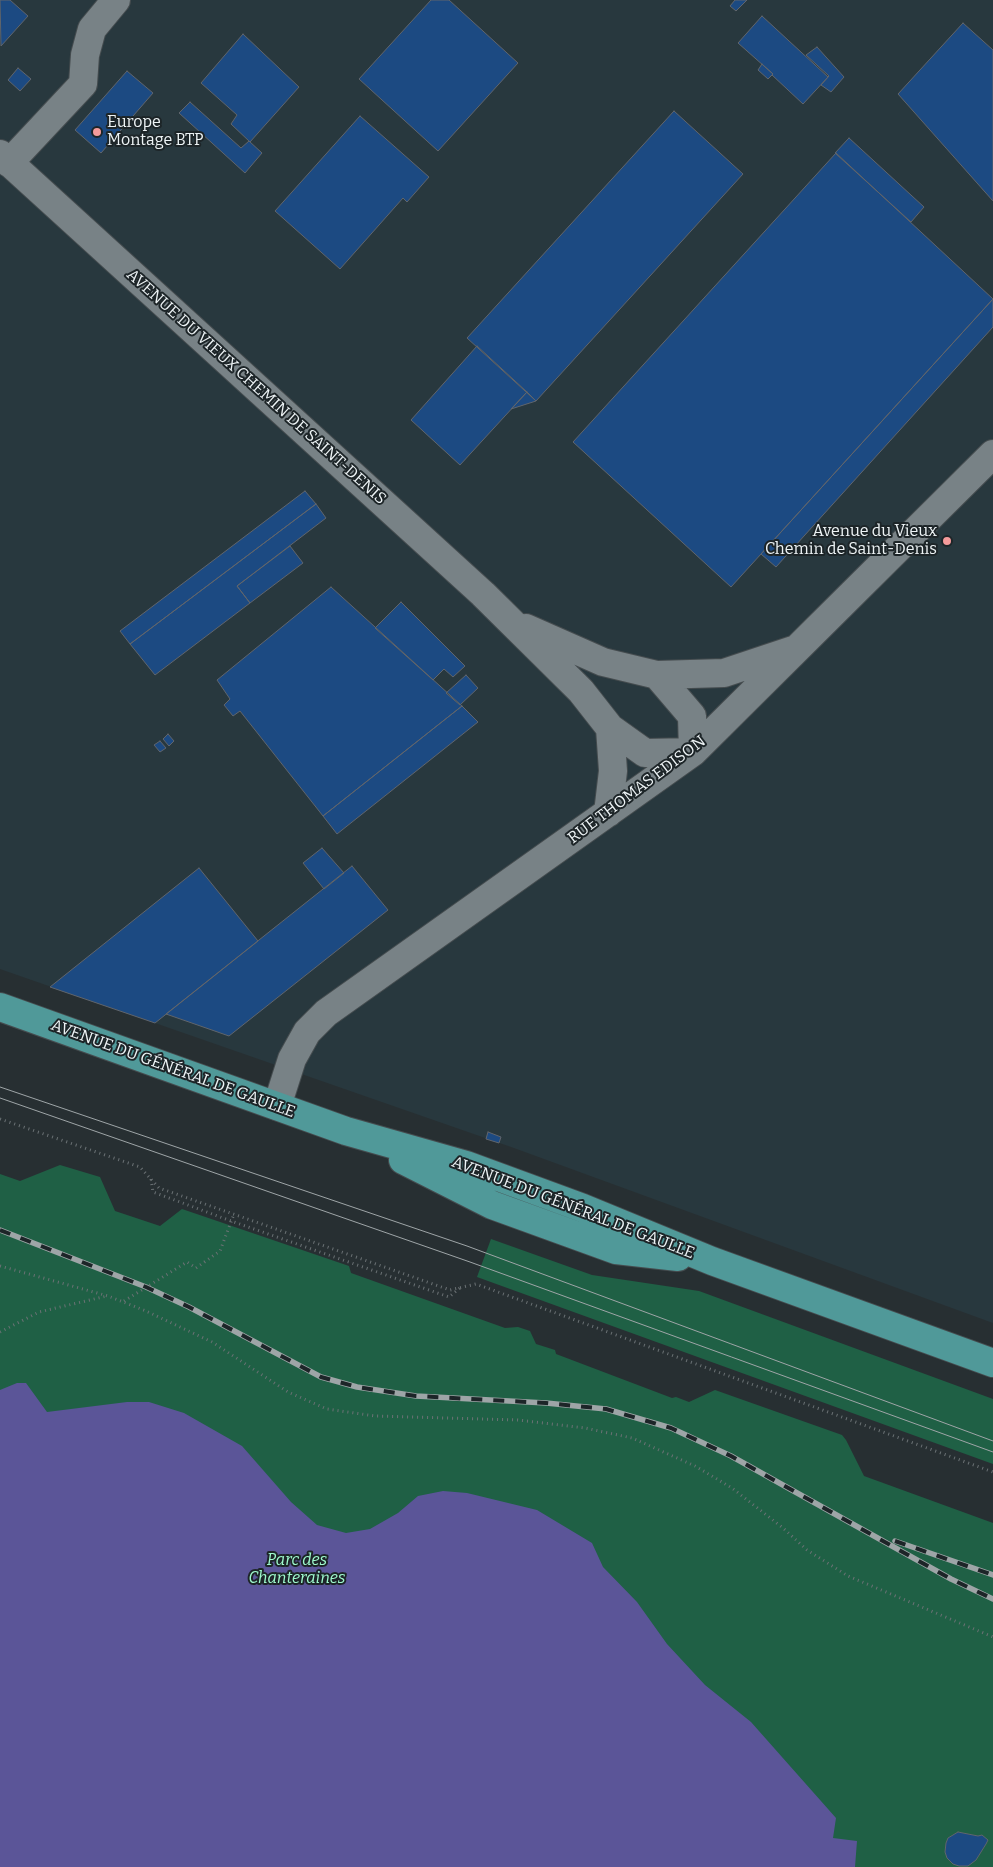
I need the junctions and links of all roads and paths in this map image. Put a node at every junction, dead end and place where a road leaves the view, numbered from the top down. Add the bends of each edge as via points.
1 (116, 0) edge
2 (5, 158) edge
3 (993, 454) edge
4 (511, 621) junction
5 (800, 648) junction
6 (657, 675) junction
7 (610, 728) junction
8 (693, 752) junction
9 (608, 813) junction
10 (0, 1007) edge
11 (278, 1106) junction
12 (0, 1119) edge
13 (152, 1179) junction
14 (234, 1214) junction
15 (231, 1221) junction
16 (0, 1266) edge
17 (461, 1288) junction
18 (108, 1296) junction
19 (123, 1302) junction
20 (0, 1332) edge
21 (993, 1363) edge
22 (993, 1472) edge
23 (993, 1636) edge

1 - 2 street via 92,30 85,55 83,84
2 - 4 street, AVENUE DU VIEUX CHEMIN DE SAINT-DENIS
3 - 5 street, RUE THOMAS EDISON
4 - 6 street, AVENUE DU VIEUX CHEMIN DE SAINT-DENIS via 604,662
4 - 7 street, AVENUE DU VIEUX CHEMIN DE SAINT-DENIS via 581,691
5 - 6 street, AVENUE DU VIEUX CHEMIN DE SAINT-DENIS via 724,673
5 - 8 street, RUE THOMAS EDISON
6 - 8 street via 692,716
7 - 8 street, AVENUE DU VIEUX CHEMIN DE SAINT-DENIS via 645,753
7 - 9 street via 613,771
8 - 9 street, RUE THOMAS EDISON
9 - 11 street, RUE THOMAS EDISON via 326,1013 308,1032 292,1059
10 - 11 main road, AVENUE DU GÉNÉRAL DE GAULLE
11 - 21 main road, AVENUE DU GÉNÉRAL DE GAULLE via 346,1131 492,1205 616,1250 712,1262
12 - 13 path via 140,1168
13 - 14 path via 159,1188
13 - 15 path via 153,1192
14 - 15 path
14 - 17 path via 450,1290
15 - 17 path via 449,1296
15 - 19 path via 220,1251 196,1268 186,1262
16 - 18 path
17 - 22 path via 476,1284
18 - 19 path
18 - 20 path via 39,1312
19 - 23 path via 212,1342 288,1392 327,1409 375,1416 518,1420 586,1428 632,1438 695,1466 732,1488 807,1550 848,1576

